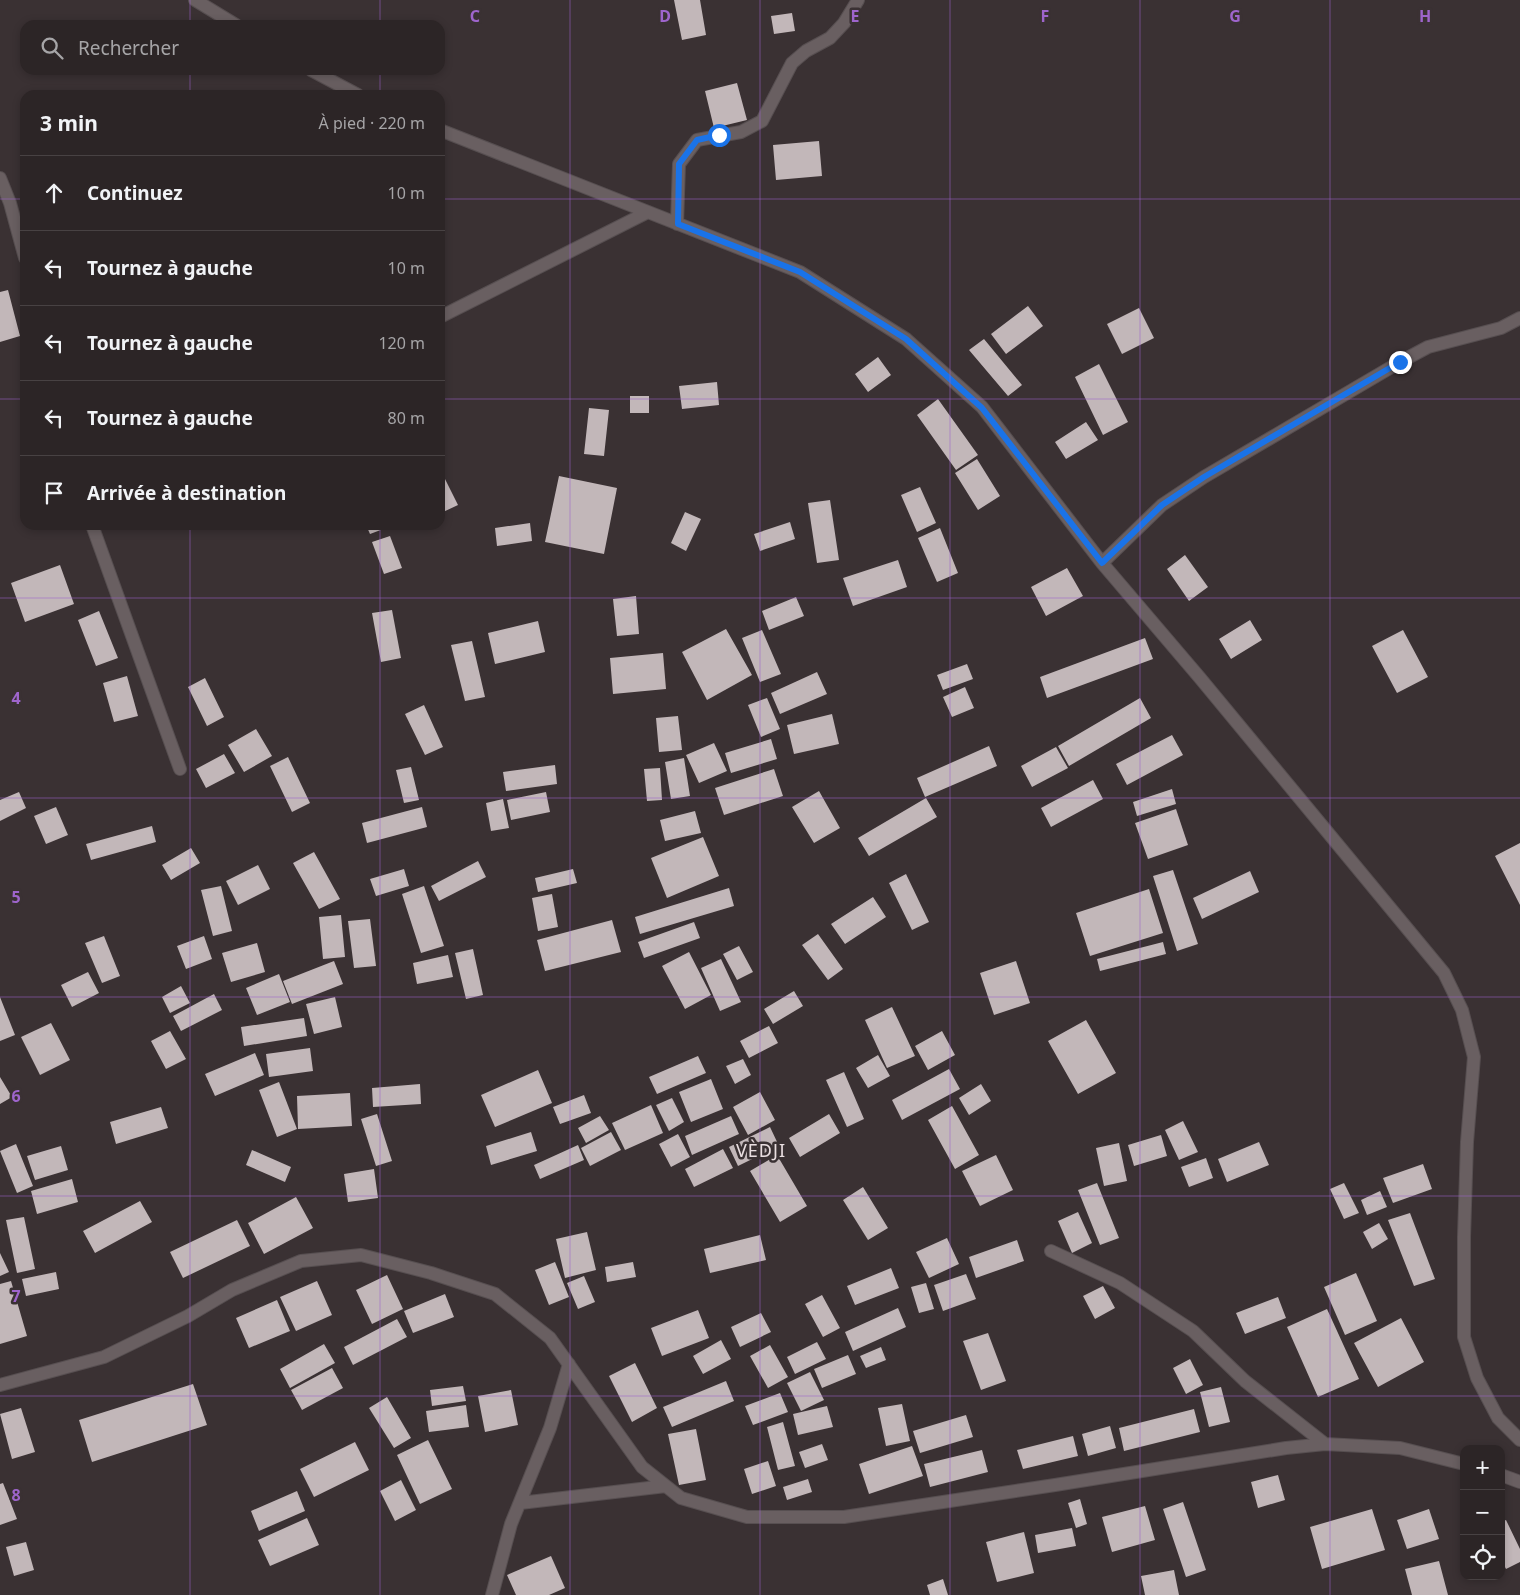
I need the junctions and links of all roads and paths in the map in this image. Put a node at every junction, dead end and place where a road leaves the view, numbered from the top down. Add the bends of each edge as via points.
1 (195, 0) edge
2 (858, 0) edge
3 (228, 20) edge
4 (320, 75) edge
5 (349, 90) edge
6 (445, 132) edge
7 (0, 178) edge
8 (648, 212) junction
9 (678, 224) junction
10 (20, 240) edge
11 (445, 315) edge
12 (1520, 318) edge
13 (94, 530) edge
14 (1102, 563) junction
15 (180, 769) dead end
16 (1052, 1251) dead end
17 (569, 1364) junction
18 (0, 1385) edge
19 (1520, 1440) edge
20 (1325, 1444) junction
21 (1460, 1463) edge
22 (1505, 1476) edge
23 (1520, 1482) edge
24 (666, 1486) junction
25 (520, 1503) junction
26 (492, 1595) edge

1 - 3 street
2 - 9 street via 830,38 792,63 762,120 741,132 697,140 679,164
4 - 5 street
6 - 8 street
7 - 10 street
8 - 9 street
8 - 11 street
9 - 14 street via 800,272 906,339 982,408
12 - 14 street via 1501,328 1428,347 1204,477 1162,505
13 - 15 street
14 - 19 street via 1444,972 1462,1010 1474,1057 1467,1142 1464,1337 1477,1378 1498,1418
16 - 20 street via 1120,1283 1194,1331 1245,1381
17 - 18 street via 550,1338 495,1294 362,1255 301,1261 232,1290 188,1316 104,1357
17 - 24 street via 642,1467
17 - 25 street via 550,1428
20 - 21 street via 1400,1448
20 - 24 street via 844,1517 747,1517 681,1498
22 - 23 street
24 - 25 street
25 - 26 street

